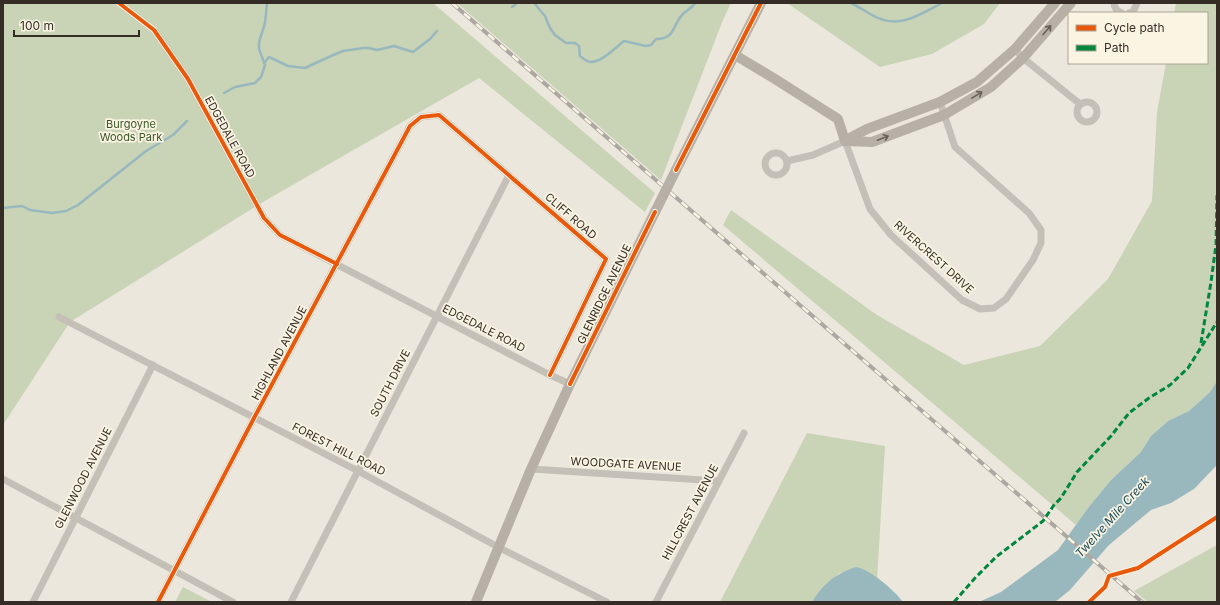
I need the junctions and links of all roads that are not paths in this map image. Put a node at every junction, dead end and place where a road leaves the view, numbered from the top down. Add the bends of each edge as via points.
1 (119, 3) edge
2 (761, 3) edge
3 (1055, 3) edge
4 (1071, 3) edge
5 (1114, 3) edge
6 (1118, 12) edge
7 (1015, 49) junction
8 (734, 55) junction
9 (1023, 58) junction
10 (940, 102) junction
11 (1080, 104) dead end
12 (944, 115) junction
13 (421, 117) joint
14 (845, 141) junction
15 (787, 161) dead end
16 (509, 175) junction
17 (337, 264) junction
18 (437, 316) junction
19 (59, 317) dead end
20 (153, 365) junction
21 (550, 375) junction
22 (570, 384) junction
23 (254, 418) junction
24 (744, 433) dead end
25 (531, 469) junction
26 (358, 471) junction
27 (3, 479) edge
28 (719, 481) junction
29 (75, 517) junction
30 (498, 547) junction
31 (174, 571) junction
32 (33, 602) edge
33 (158, 602) edge
34 (233, 602) edge
35 (290, 602) edge
36 (476, 602) edge
37 (607, 602) edge
38 (656, 602) edge

1 - 17 street, EDGEDALE ROAD via 154,30 188,79 264,218 280,235
2 - 8 street, GLENRIDGE AVENUE
3 - 7 street
9 -> 4 street
5 - 6 street
7 - 9 street
7 - 10 street via 977,82
8 - 14 street via 838,120
8 - 22 street, GLENRIDGE AVENUE, bridge
9 - 11 street
12 -> 9 street via 990,87
10 - 12 street, RIVERCREST DRIVE
10 - 14 street via 868,129
14 -> 12 street via 872,142
12 - 14 street, RIVERCREST DRIVE via 955,147 1029,213 1041,230 1041,243 1033,260 1006,299 994,308 980,309 962,300 891,235 870,209
13 - 16 street, CLIFF ROAD via 439,115
13 - 17 street, HIGHLAND AVENUE via 410,126
14 - 15 street via 813,155
16 - 18 street, SOUTH DRIVE
16 - 21 street, CLIFF ROAD via 606,259
17 - 18 street, EDGEDALE ROAD
17 - 23 street, HIGHLAND AVENUE
18 - 21 street, EDGEDALE ROAD
18 - 26 street, SOUTH DRIVE
19 - 20 street, FOREST HILL ROAD
20 - 23 street, FOREST HILL ROAD
20 - 29 street, GLENWOOD AVENUE
21 - 22 street, EDGEDALE ROAD
22 - 25 street, GLENRIDGE AVENUE
23 - 26 street, FOREST HILL ROAD
23 - 31 street, HIGHLAND AVENUE
24 - 28 street, HILLCREST AVENUE
25 - 28 street, WOODGATE AVENUE
25 - 30 street, GLENRIDGE AVENUE
26 - 30 street, FOREST HILL ROAD
26 - 35 street, SOUTH DRIVE
27 - 29 street
28 - 38 street, HILLCREST AVENUE
29 - 31 street
29 - 32 street, GLENWOOD AVENUE
30 - 36 street, GLENRIDGE AVENUE
30 - 37 street, FOREST HILL ROAD
31 - 33 street, HIGHLAND AVENUE
31 - 34 street

